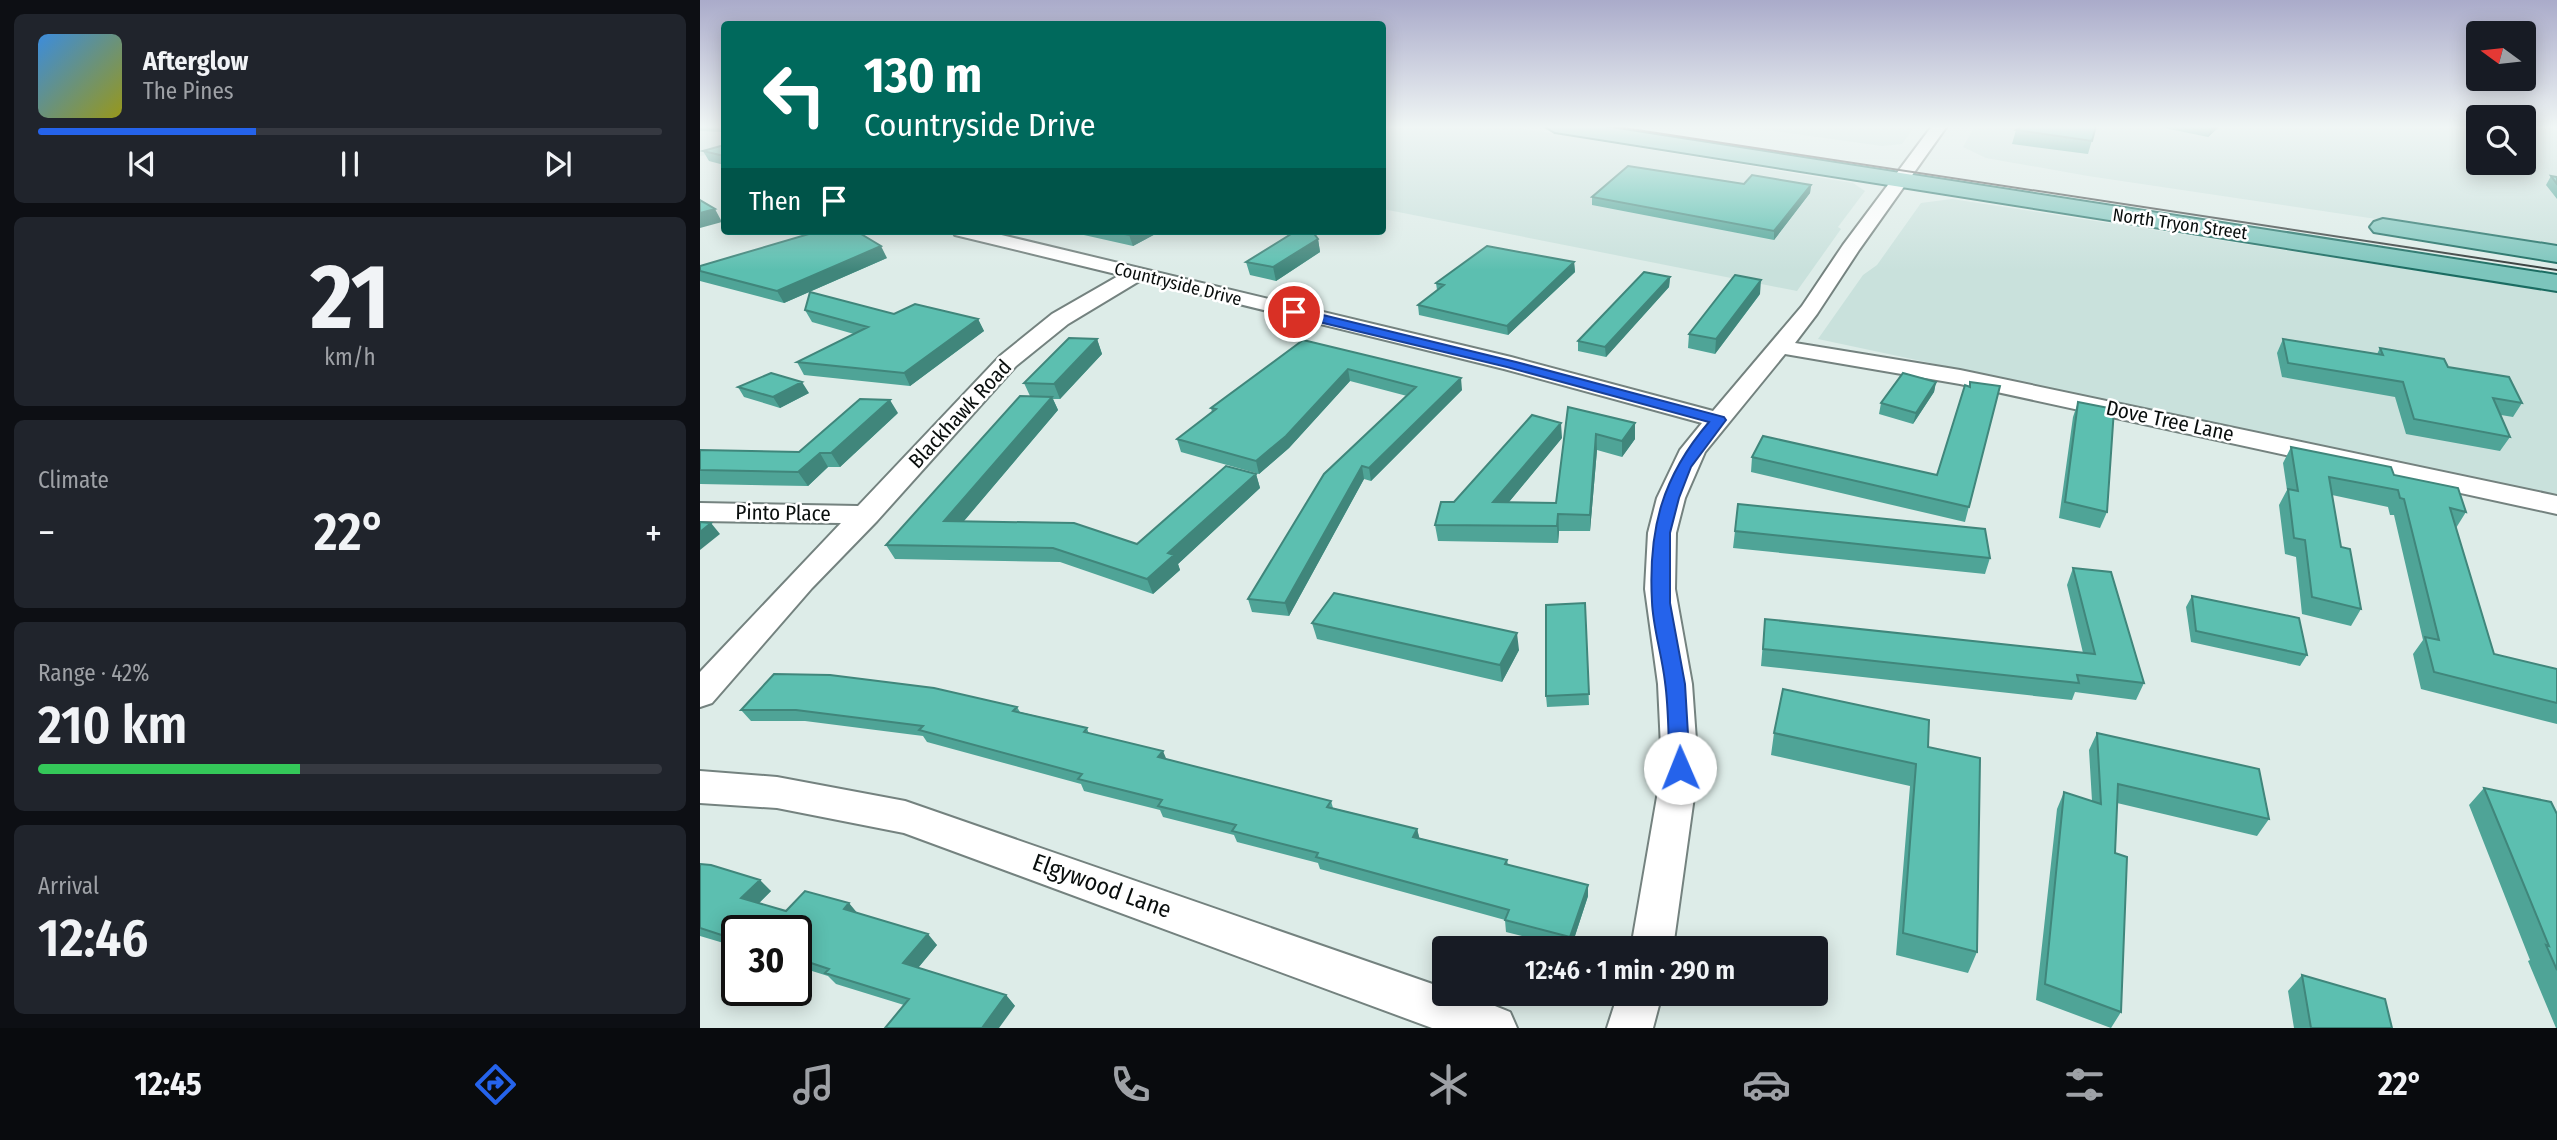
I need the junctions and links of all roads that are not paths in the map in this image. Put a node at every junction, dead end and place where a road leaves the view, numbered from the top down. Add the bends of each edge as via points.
1 (1848, 174) edge
2 (1904, 174) edge
3 (1898, 182) junction
4 (2362, 224) dead end
5 (978, 235) edge
6 (2557, 254) edge
7 (1137, 274) junction
8 (2557, 283) edge
9 (1781, 348) junction
10 (1719, 420) junction
11 (2557, 505) edge
12 (700, 512) edge
13 (867, 515) junction
14 (700, 694) edge
15 (700, 787) edge
16 (1654, 936) edge
17 (1636, 1006) edge
18 (1494, 1028) edge
19 (1630, 1028) edge

1 - 3 main road, North Tryon Street
2 - 3 street
3 - 8 main road, North Tryon Street
3 - 9 street
4 - 6 main road
5 - 7 street, Countryside Drive
7 - 10 street, Countryside Drive via 1511,364
7 - 13 street, Blackhawk Road via 1032,339
9 - 10 street
9 - 11 street, Dove Tree Lane via 1960,377
10 - 16 street via 1683,467 1662,533 1661,603 1675,684 1680,768
12 - 13 street, Pinto Place
13 - 14 street, Blackhawk Road
15 - 18 street, Elgywood Lane via 817,798 905,817
17 - 19 street

